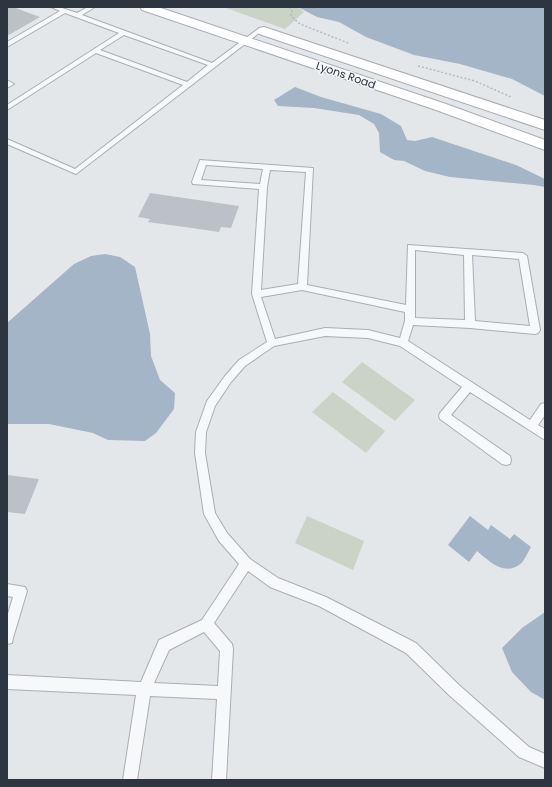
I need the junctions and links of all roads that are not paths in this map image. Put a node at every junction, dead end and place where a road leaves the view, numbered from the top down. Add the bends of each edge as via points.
1 (54, 7) edge
2 (92, 7) edge
3 (146, 7) edge
4 (65, 11) junction
5 (78, 15) junction
6 (246, 25) dead end
7 (260, 30) junction
8 (124, 32) junction
9 (246, 41) junction
10 (7, 45) edge
11 (96, 51) junction
12 (213, 65) junction
13 (7, 82) edge
14 (188, 85) junction
15 (7, 86) edge
16 (7, 108) edge
17 (545, 125) edge
18 (7, 141) edge
19 (545, 145) edge
20 (267, 167) junction
21 (263, 187) junction
22 (468, 252) junction
23 (302, 287) junction
24 (256, 294) junction
25 (410, 309) junction
26 (410, 321) junction
27 (470, 324) junction
28 (272, 343) junction
29 (403, 343) junction
30 (469, 386) junction
31 (545, 407) edge
32 (532, 426) junction
33 (545, 435) edge
34 (506, 460) dead end
35 (246, 563) junction
36 (7, 590) edge
37 (206, 624) junction
38 (7, 638) edge
39 (7, 682) edge
40 (144, 690) junction
41 (225, 694) junction
42 (545, 761) edge
43 (130, 780) edge
44 (219, 780) edge

1 - 4 lane
2 - 5 lane
3 - 9 main road, Lyons Road
4 - 5 lane
4 - 10 lane
5 - 8 lane
6 - 7 main road, Lyons Road
7 - 9 lane
7 - 17 main road, Lyons Road
8 - 11 lane
8 - 12 lane
9 - 12 lane
9 - 19 main road, Lyons Road
11 - 14 lane
11 - 16 lane
12 - 14 lane
13 - 15 lane via 11,84
14 - 18 lane via 76,172
20 - 21 lane
20 - 21 lane via 203,162 196,182
20 - 23 lane via 310,170
21 - 24 lane
22 - 25 lane via 411,247
22 - 27 lane
22 - 27 lane via 524,256 535,330
23 - 24 lane
23 - 25 lane
24 - 28 lane
25 - 26 lane
26 - 27 lane
26 - 29 lane
28 - 29 lane via 325,332 368,334
28 - 35 lane via 242,363 228,379 211,404 201,432 200,453 210,514 223,537
29 - 30 lane
30 - 32 lane
30 - 34 lane via 444,416
31 - 32 lane
32 - 33 lane
35 - 37 lane
35 - 42 lane via 274,583 322,601 411,648 524,752
36 - 38 lane via 21,591
37 - 40 lane via 164,645
37 - 41 lane via 227,649
39 - 40 lane
40 - 41 lane
40 - 43 lane
41 - 44 lane

